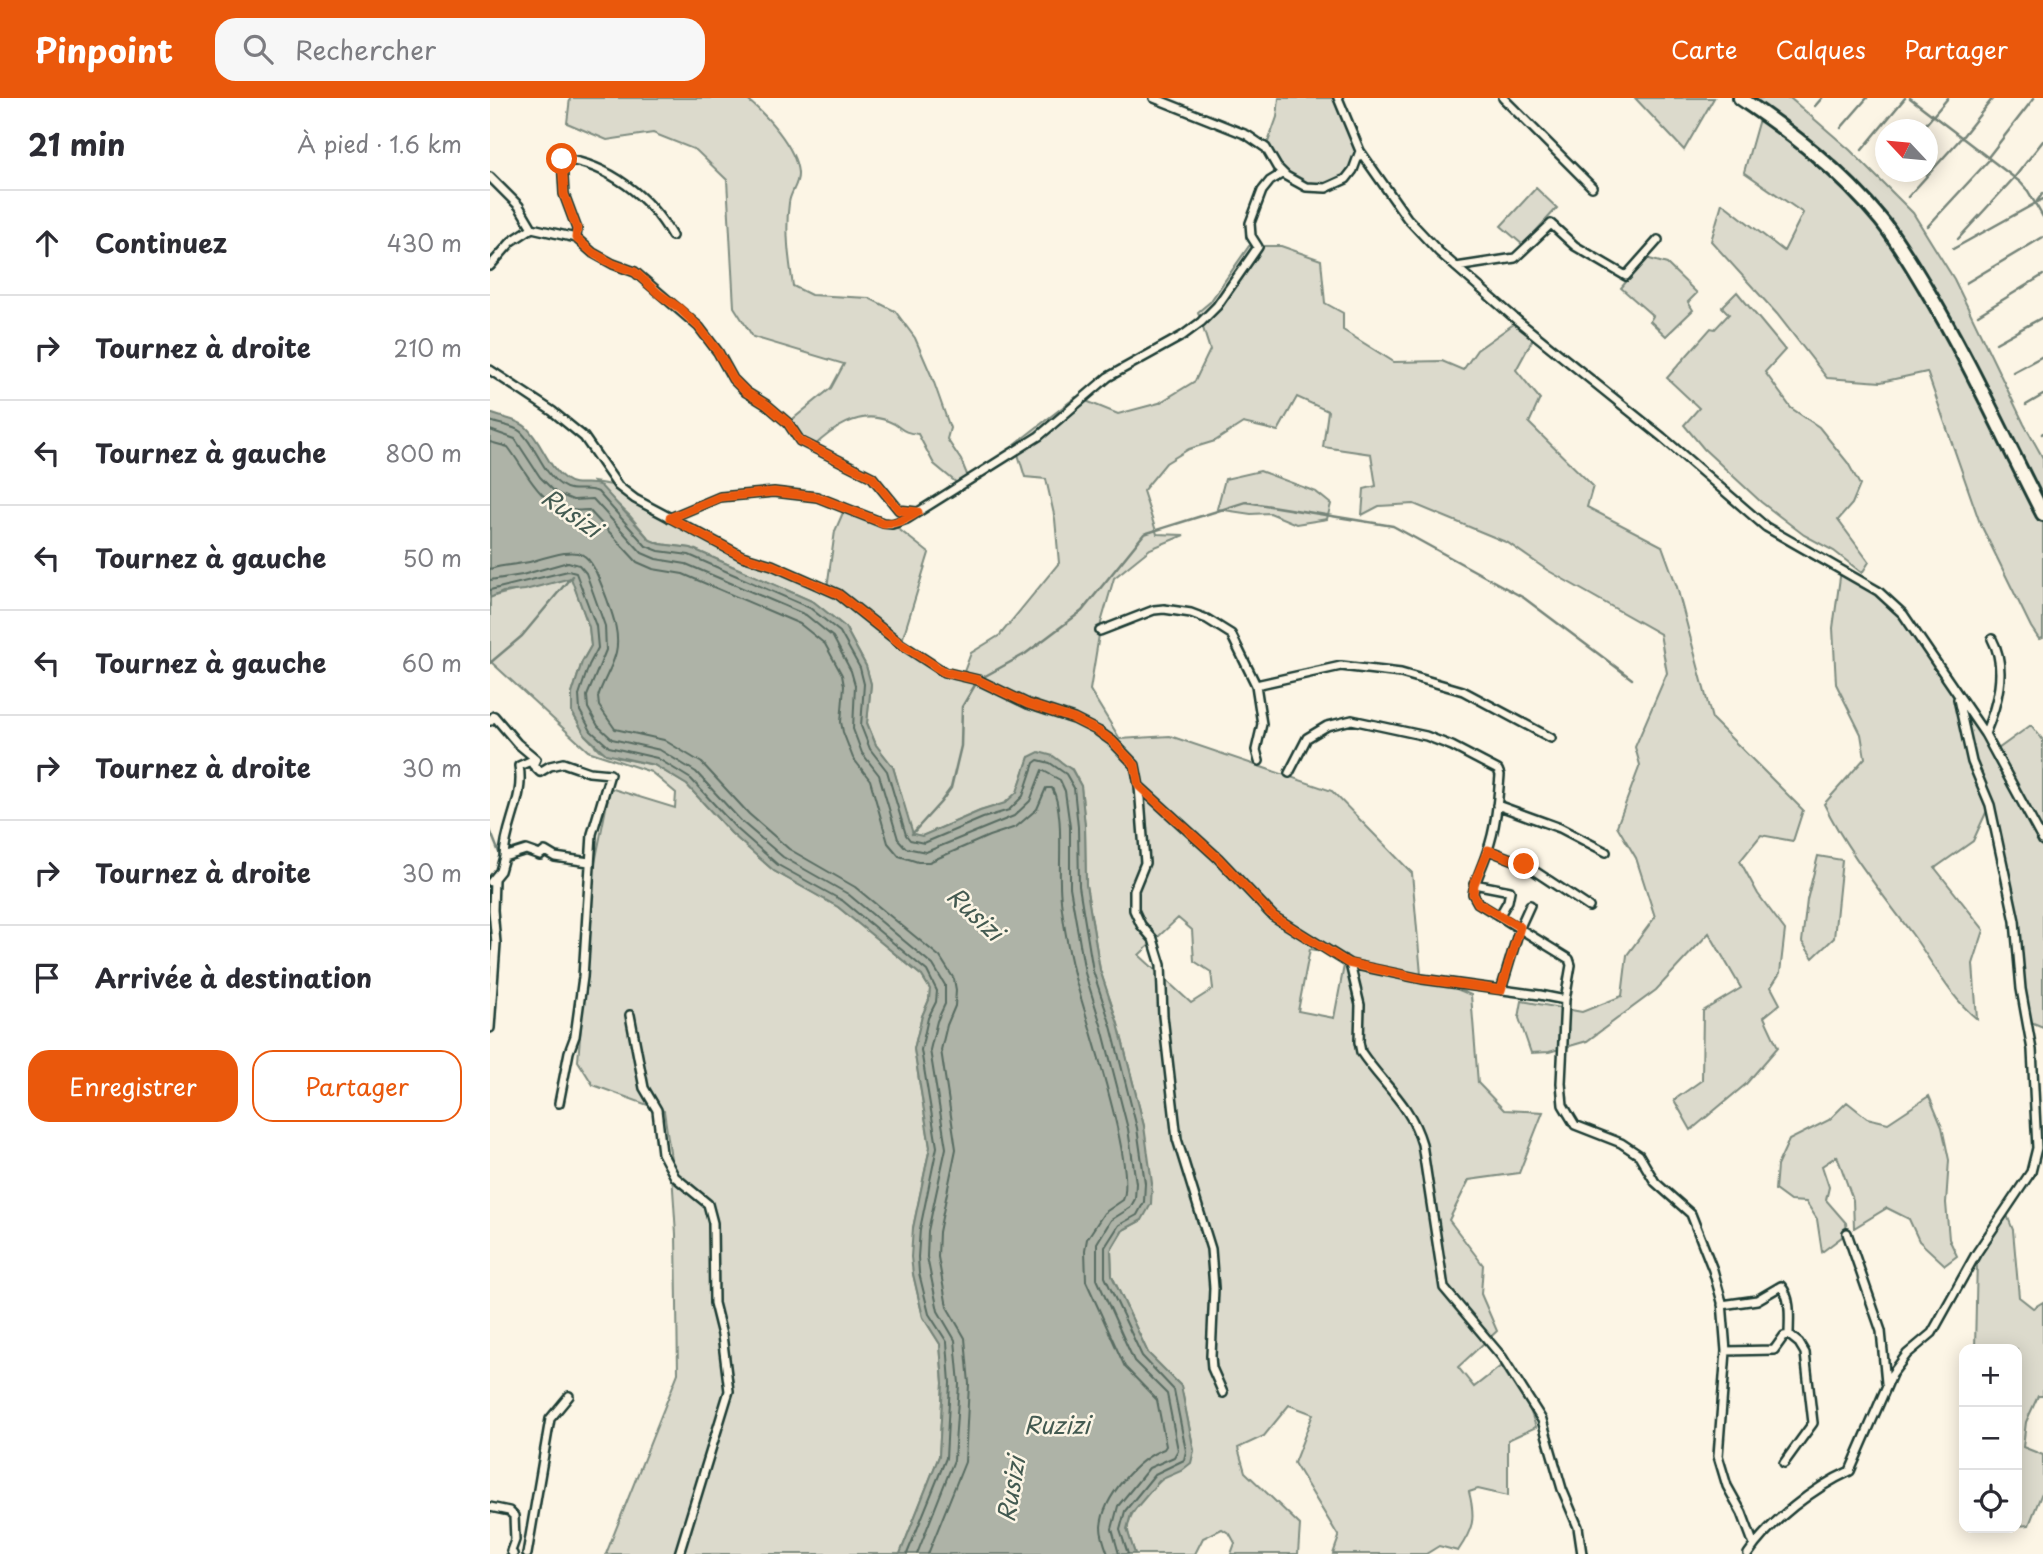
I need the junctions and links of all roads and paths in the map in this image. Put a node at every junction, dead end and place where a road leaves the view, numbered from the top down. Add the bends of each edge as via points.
1 (1154, 98) edge
2 (1338, 98) edge
3 (1503, 98) edge
4 (1740, 98) edge
5 (1360, 151) junction
6 (1283, 173) junction
7 (490, 177) edge
8 (1592, 187) dead end
9 (532, 228) junction
10 (672, 236) dead end
11 (576, 238) junction
12 (1658, 240) dead end
13 (490, 266) edge
14 (1456, 267) junction
15 (490, 370) edge
16 (918, 512) junction
17 (2043, 514) edge
18 (670, 518) junction
19 (1100, 631) dead end
20 (1992, 639) dead end
21 (1256, 685) junction
22 (1956, 693) junction
23 (490, 721) edge
24 (1985, 734) junction
25 (1551, 738) dead end
26 (536, 758) junction
27 (1259, 761) dead end
28 (1289, 773) dead end
29 (1139, 786) junction
30 (1497, 806) junction
31 (2043, 841) edge
32 (1488, 850) junction
33 (1606, 852) dead end
34 (504, 857) junction
35 (589, 862) junction
36 (492, 881) edge
37 (1474, 884) junction
38 (1530, 905) dead end
39 (1589, 907) dead end
40 (1500, 915) junction
41 (1520, 927) junction
42 (1350, 964) junction
43 (1501, 990) junction
44 (1565, 1000) junction
45 (630, 1015) dead end
46 (490, 1028) edge
47 (559, 1103) dead end
48 (1847, 1233) dead end
49 (1722, 1305) junction
50 (1789, 1335) junction
51 (1726, 1351) junction
52 (1886, 1387) junction
53 (1223, 1393) dead end
54 (569, 1396) dead end
55 (1784, 1463) dead end
56 (490, 1507) edge
57 (1754, 1545) junction
58 (513, 1554) edge
59 (527, 1554) edge
60 (679, 1554) edge
61 (1582, 1554) edge
62 (1748, 1554) edge

1 - 6 street via 1247,135 1266,148
2 - 5 street
3 - 8 street
4 - 17 highway via 1813,151 1882,221 1951,330
5 - 6 street via 1346,179 1326,188 1306,187
5 - 14 street via 1407,218
6 - 16 street via 1262,191 1250,223 1258,247 1208,316 1182,336 1108,377 1039,436
7 - 9 street via 519,206
9 - 11 street
9 - 13 street via 512,241
10 - 11 street via 649,204 604,171 562,159 564,194
11 - 16 street via 593,253 635,272 679,308 712,343 733,379 788,423 800,441 872,477 899,510
12 - 14 street via 1626,276 1575,246 1551,224 1515,258
14 - 22 street via 1766,527 1889,600 1921,638
15 - 18 street via 584,437 618,486
16 - 18 street via 900,522 883,523 817,497 774,492 720,497
18 - 29 street via 742,556 838,594 944,672 978,680 1098,731 1135,765
19 - 21 street via 1154,610 1191,613 1231,634
20 - 24 street via 1999,652 2000,677 1996,709
21 - 25 street via 1341,666 1401,673 1463,691
21 - 27 street via 1262,724 1256,750
22 - 24 street
22 - 52 street via 1972,762 1990,804 2015,921 2032,1050 2037,1148 2031,1172 1976,1254 1932,1333 1908,1353
23 - 26 street via 494,716
24 - 31 street
26 - 34 street via 519,766 521,790 505,836
26 - 35 street via 533,765 540,772 563,763 610,774 592,834
28 - 30 street via 1307,738 1341,721 1366,721 1426,736 1491,765 1500,775
29 - 42 street via 1273,916
29 - 53 street via 1145,863 1134,890 1134,910 1153,939 1161,965 1177,1139 1211,1249 1212,1368
30 - 32 street
30 - 33 street via 1560,828
32 - 37 street
32 - 39 street via 1524,864
34 - 35 street via 526,850 540,855 545,851
34 - 36 street
35 - 47 street via 583,977
36 - 46 street via 496,943
37 - 40 street via 1476,900
37 - 40 street via 1510,891
38 - 41 street
40 - 41 street
41 - 43 street
41 - 44 street via 1571,962
42 - 43 street
42 - 61 street via 1360,1005 1361,1052 1403,1103 1423,1144 1444,1288 1502,1357 1542,1420 1578,1527
43 - 44 street
44 - 49 street via 1563,1105 1575,1125 1633,1150 1658,1186 1686,1207 1713,1270
45 - 60 street via 644,1088 657,1110 662,1153 675,1177 708,1204 713,1223 714,1303 729,1391
48 - 52 street via 1881,1331
49 - 50 street via 1757,1300 1781,1286 1789,1306
49 - 51 street
50 - 51 street via 1774,1350
50 - 55 street via 1805,1353 1813,1423
51 - 57 street via 1718,1456
52 - 57 street via 1850,1471 1826,1482
54 - 59 street via 550,1419
56 - 58 street via 514,1516
57 - 62 street

